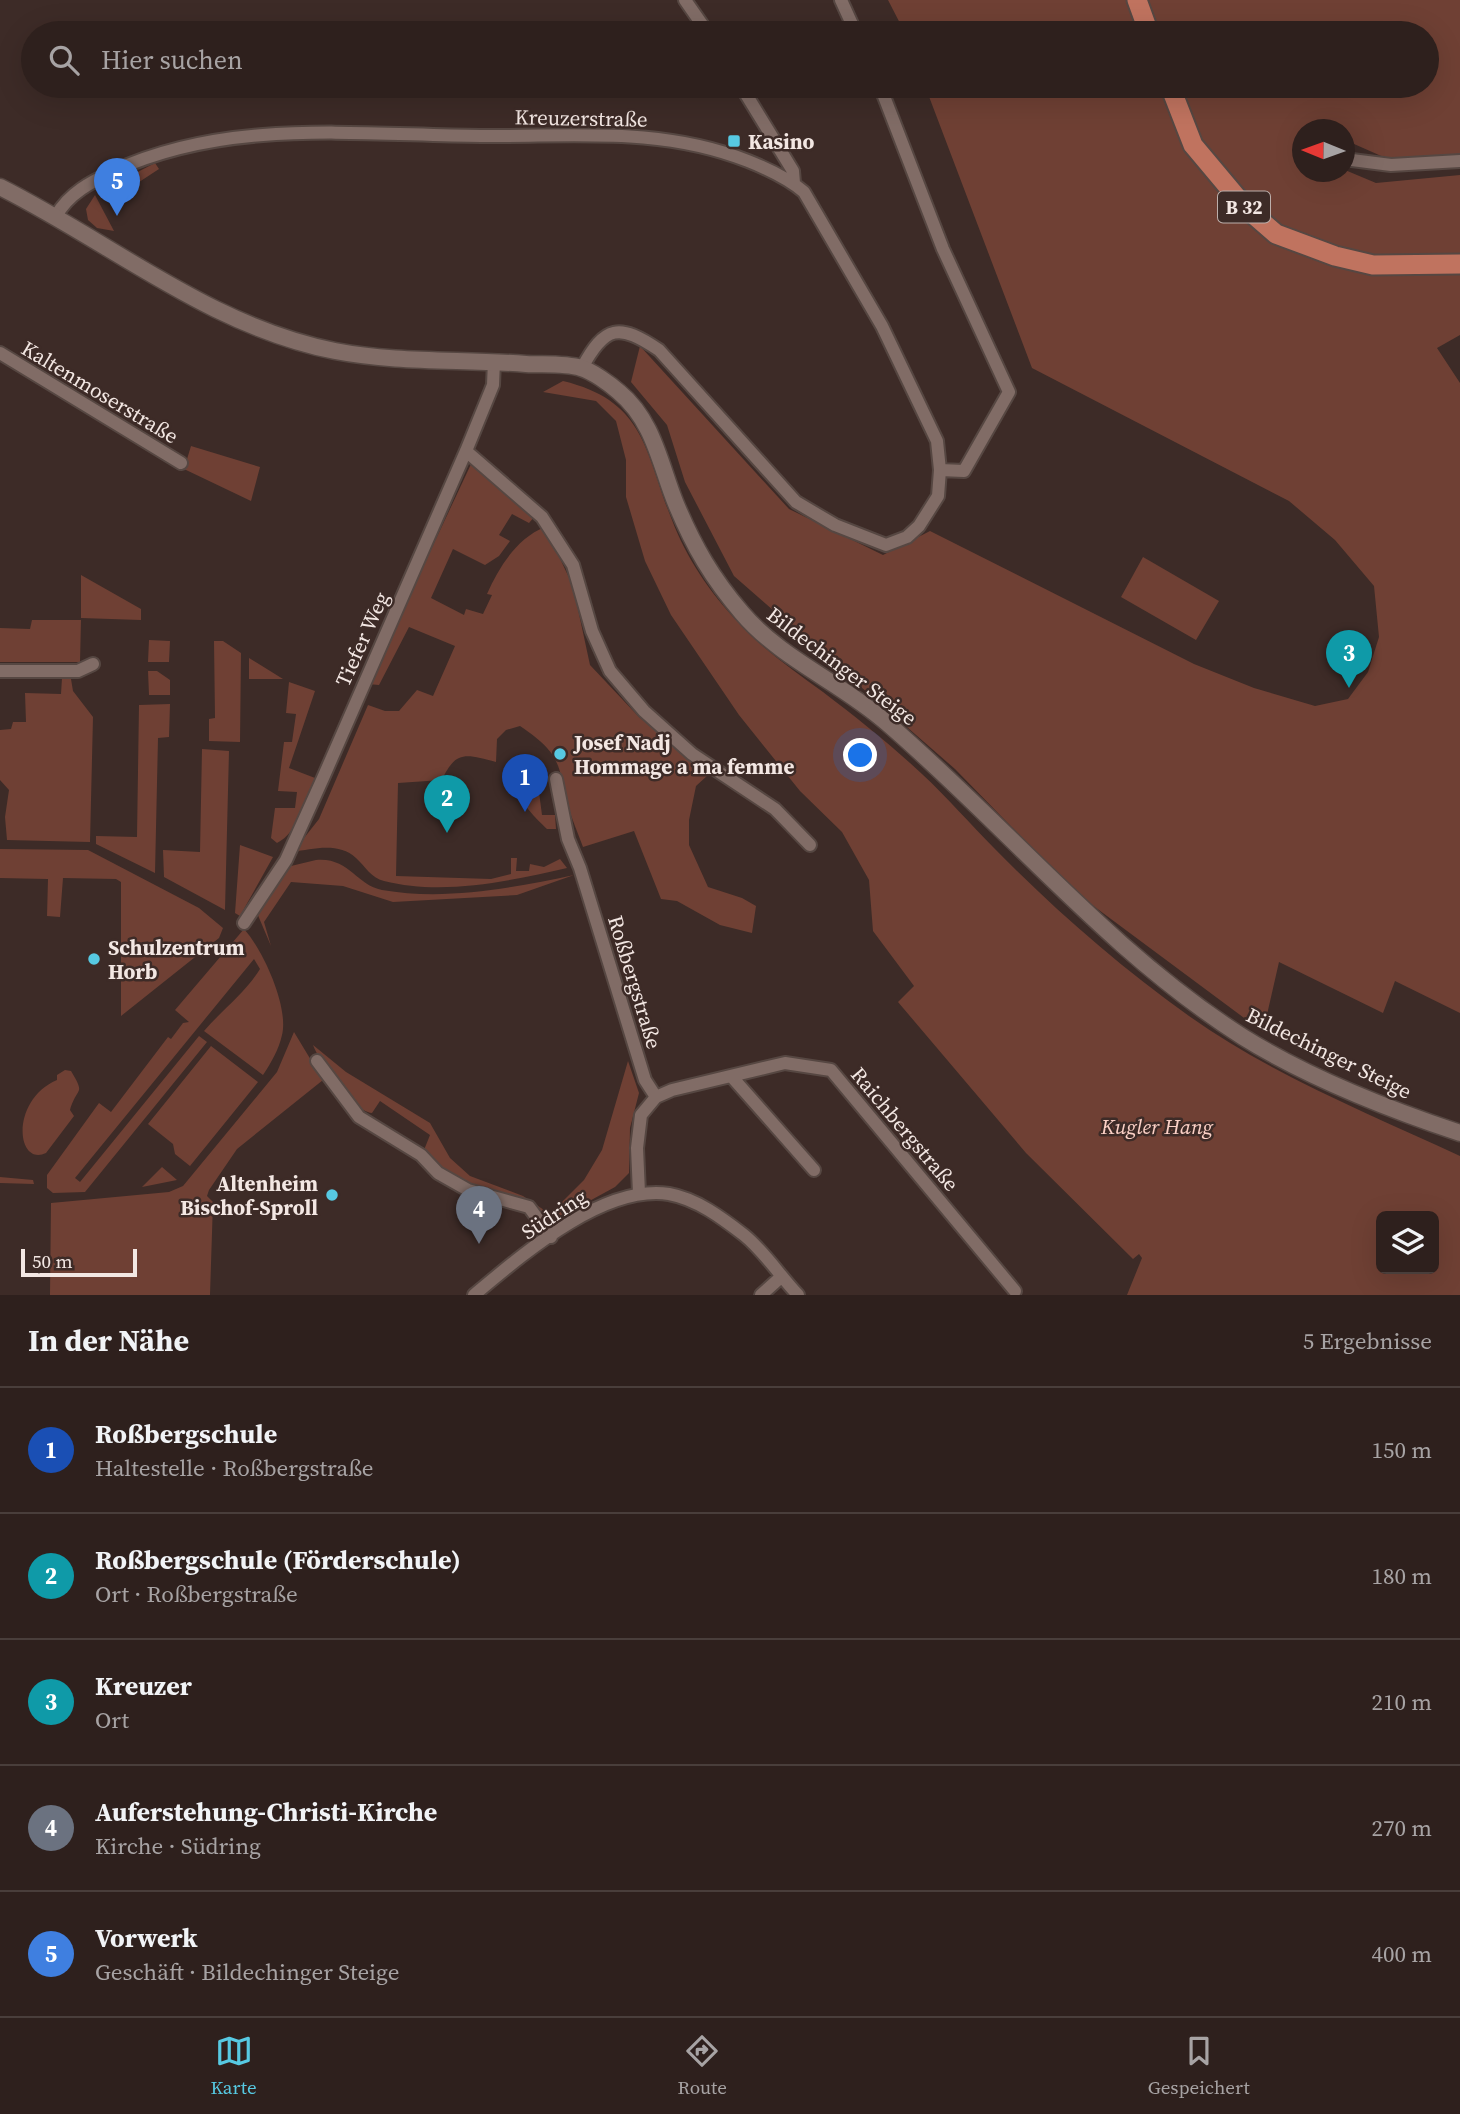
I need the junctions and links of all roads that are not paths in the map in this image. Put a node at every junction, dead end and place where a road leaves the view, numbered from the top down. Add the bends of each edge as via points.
1 (685, 0) edge
2 (841, 0) edge
3 (1136, 0) edge
4 (700, 21) edge
5 (851, 21) edge
6 (1144, 21) edge
7 (748, 98) edge
8 (885, 98) edge
9 (1175, 98) edge
10 (1355, 160) edge
11 (1460, 161) edge
12 (794, 183) junction
13 (0, 187) edge
14 (57, 216) junction
15 (1460, 264) edge
16 (0, 353) edge
17 (494, 361) junction
18 (582, 368) junction
19 (466, 451) junction
20 (181, 463) dead end
21 (940, 470) junction
22 (93, 664) dead end
23 (0, 671) edge
24 (556, 779) dead end
25 (810, 845) dead end
26 (244, 923) dead end
27 (317, 1061) dead end
28 (732, 1077) junction
29 (656, 1097) junction
30 (1460, 1133) edge
31 (814, 1170) dead end
32 (639, 1193) junction
33 (551, 1237) junction
34 (781, 1277) junction
35 (1015, 1291) dead end
36 (474, 1295) edge
37 (761, 1295) edge
38 (798, 1295) edge

1 - 4 street
2 - 5 street
3 - 6 main road
7 - 12 street via 793,171
8 - 21 street via 943,249 1009,392 964,471
9 - 15 main road, B 32 via 1193,145 1245,207 1276,234 1373,265
10 - 11 street via 1391,165
12 - 14 street, Kreuzerstraße via 724,152 644,135 351,131 220,138 187,146 95,180 70,196
12 - 21 street, Kreuzerstraße via 804,192 882,326 937,441
13 - 14 street, Bildechinger Steige
14 - 17 street, Bildechinger Steige via 193,299 268,334 385,358
16 - 20 street, Kaltenmoserstraße
17 - 18 street, Bildechinger Steige
17 - 19 street, Tiefer Weg via 493,385
18 - 21 street, Kreuzerstraße via 597,341 612,332 632,332 659,350 796,502 835,525 886,545 907,537 919,526 938,496
18 - 30 street, Bildechinger Steige via 621,393 651,433 703,564 757,631 883,719 1069,898 1155,973 1245,1038 1395,1110
19 - 25 street via 542,517 573,565 592,631 610,671 644,711 692,754 775,809
19 - 26 street, Tiefer Weg via 286,860
22 - 23 street via 78,671
24 - 29 street, Roßbergstraße via 568,839 645,1080
27 - 33 street via 359,1117 468,1191 529,1207
28 - 29 street, Raichbergstraße
28 - 31 street
28 - 35 street, Raichbergstraße via 785,1063 831,1070
29 - 32 street via 641,1115
32 - 33 street, Südring via 600,1206
32 - 34 street, Südring via 670,1195 706,1208 746,1237
33 - 36 street, Südring
34 - 37 street
34 - 38 street, Südring

